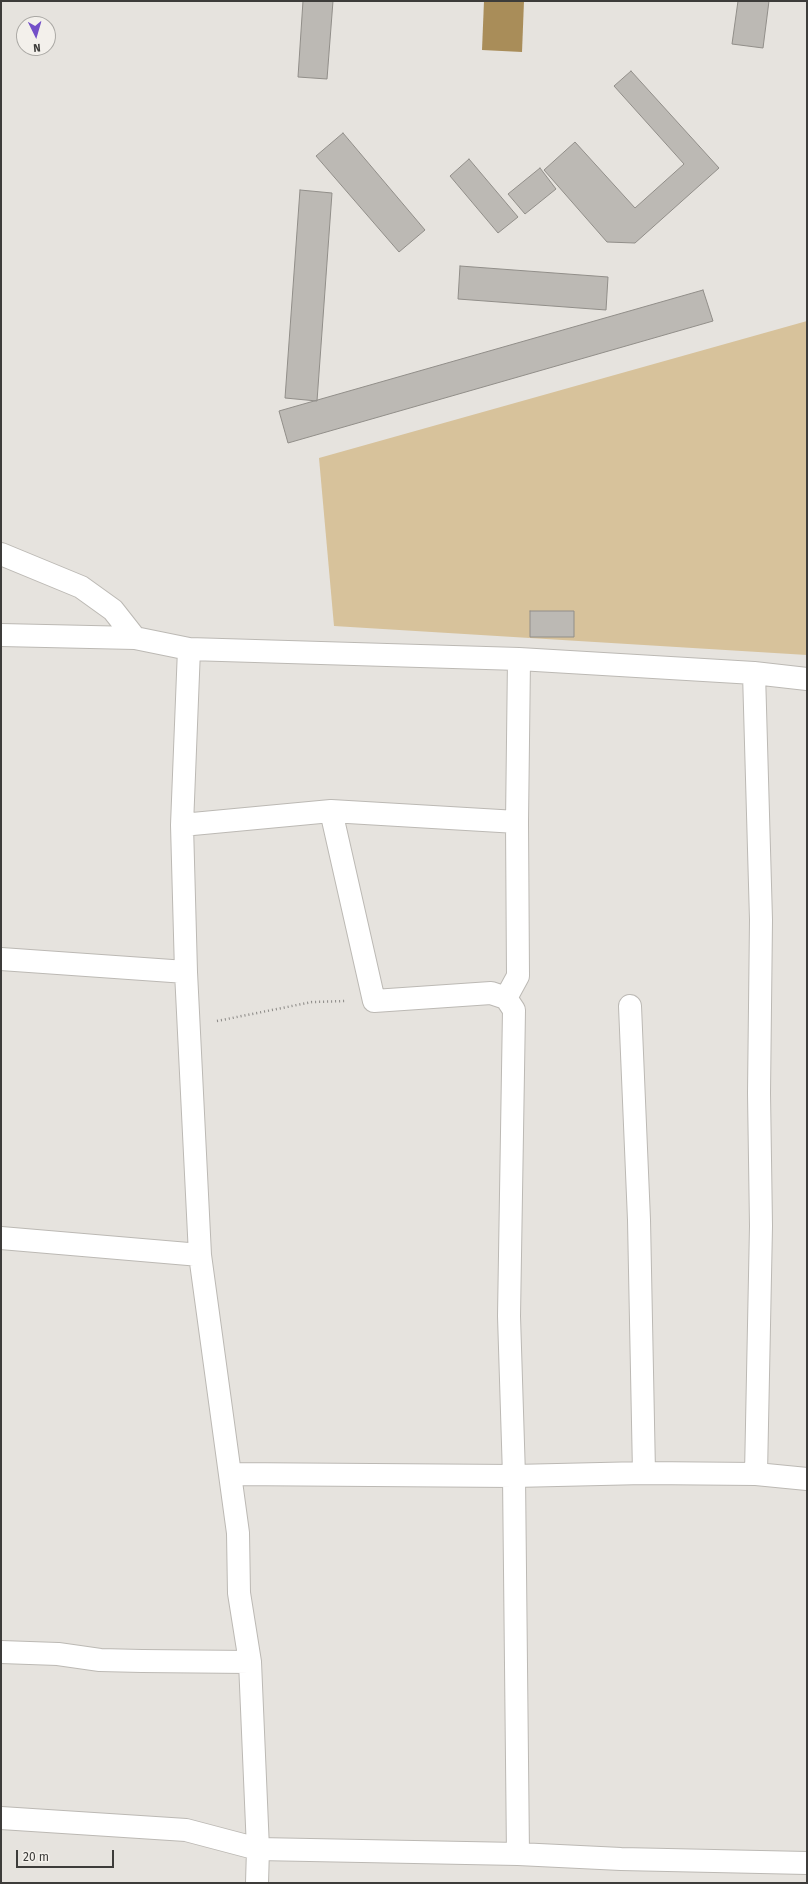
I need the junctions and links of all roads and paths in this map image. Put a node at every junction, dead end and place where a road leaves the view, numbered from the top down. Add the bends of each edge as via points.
1 (1, 554) edge
2 (1, 635) edge
3 (135, 638) junction
4 (189, 649) junction
5 (519, 659) junction
6 (754, 673) junction
7 (807, 679) edge
8 (331, 811) junction
9 (517, 822) junction
10 (182, 825) junction
11 (1, 959) edge
12 (186, 972) junction
13 (506, 998) junction
14 (374, 1001) junction
15 (630, 1006) dead end
16 (189, 1026) junction
17 (1, 1238) edge
18 (200, 1255) junction
19 (644, 1473) junction
20 (230, 1474) junction
21 (756, 1474) junction
22 (514, 1476) junction
23 (807, 1479) edge
24 (1, 1652) edge
25 (250, 1662) junction
26 (1, 1818) edge
27 (258, 1849) junction
28 (518, 1854) junction
29 (807, 1863) edge
30 (257, 1883) edge

1 - 3 street via 81,587 114,610
2 - 3 street
3 - 4 street
4 - 5 street
4 - 10 street
5 - 6 street
5 - 9 street
6 - 7 street
6 - 21 street via 761,920 759,1094 762,1226
8 - 9 street
8 - 10 street
8 - 14 street
9 - 13 street via 518,976
10 - 12 street
11 - 12 street
12 - 16 street
13 - 14 street via 491,993
13 - 22 street via 514,1010 509,1316
14 - 16 path via 312,1002
15 - 19 street
16 - 18 street
17 - 18 street
18 - 20 street
19 - 21 street
19 - 22 street
20 - 22 street
20 - 25 street via 238,1533 239,1593
21 - 23 street
22 - 28 street
24 - 25 street via 58,1654 100,1660
25 - 27 street
26 - 27 street via 186,1830
27 - 28 street
27 - 30 street
28 - 29 street

